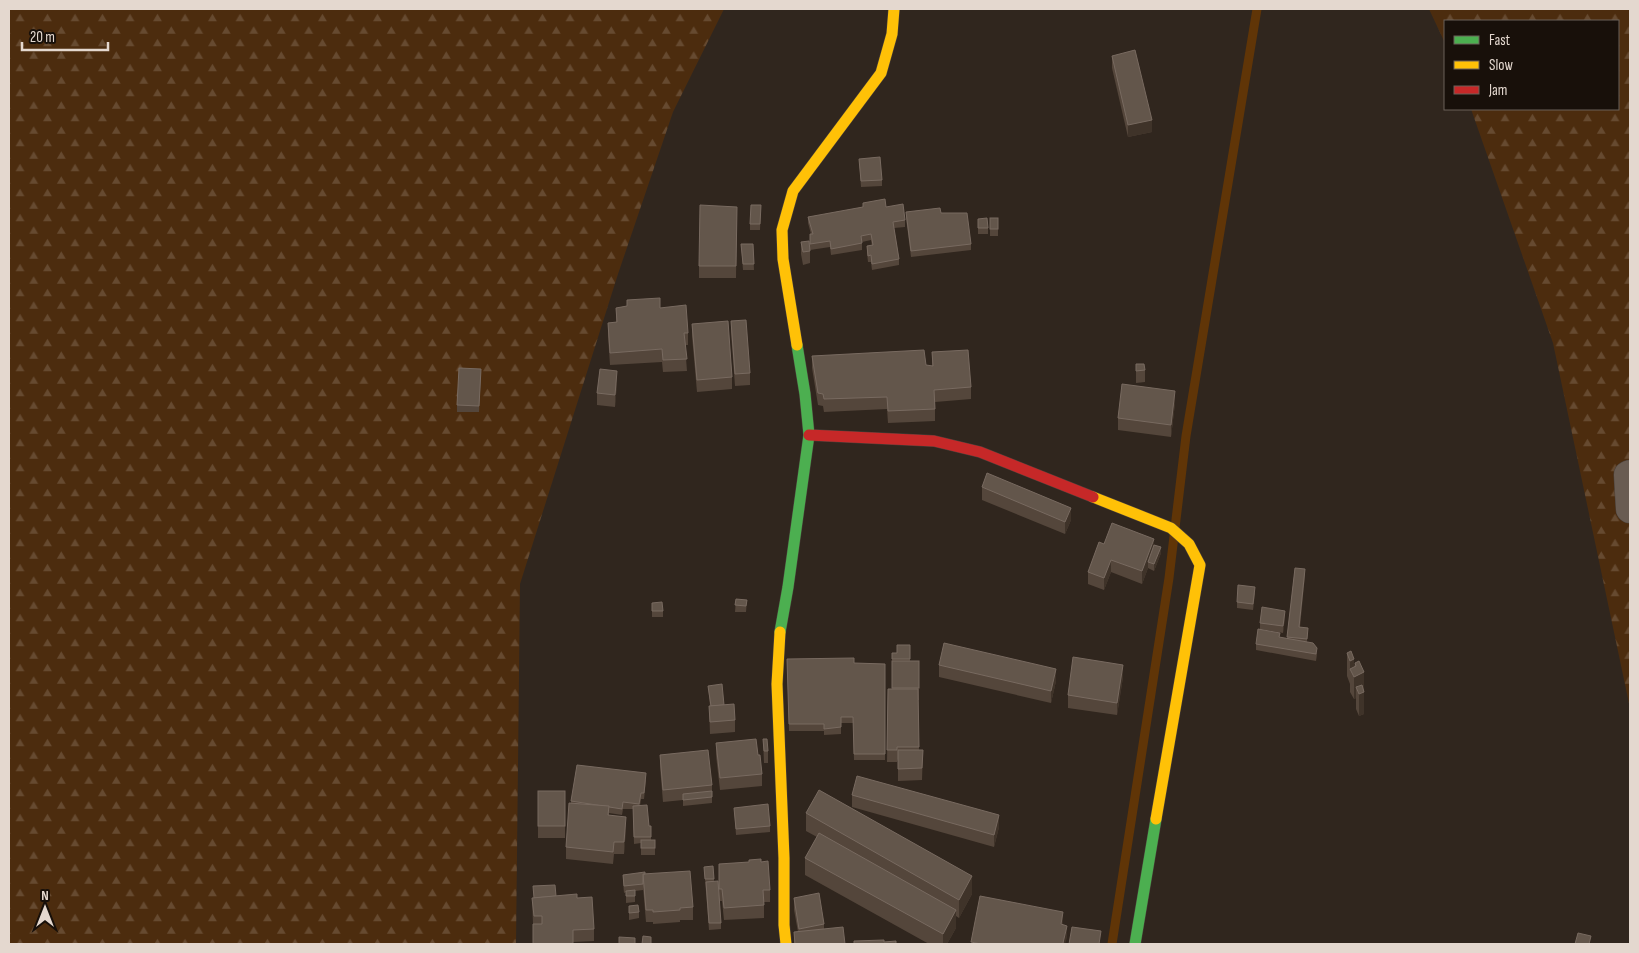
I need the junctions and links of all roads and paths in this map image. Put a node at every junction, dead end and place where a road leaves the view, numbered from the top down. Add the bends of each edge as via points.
1 (894, 9) edge
2 (809, 435) junction
3 (1630, 474) edge
4 (1630, 509) edge
5 (786, 944) edge
6 (1135, 944) edge

1 - 2 street via 892,34 881,73 793,191 782,230 783,259
2 - 5 street via 778,641
2 - 6 street via 934,441 980,452 1171,528 1189,544 1200,565
3 - 4 street

